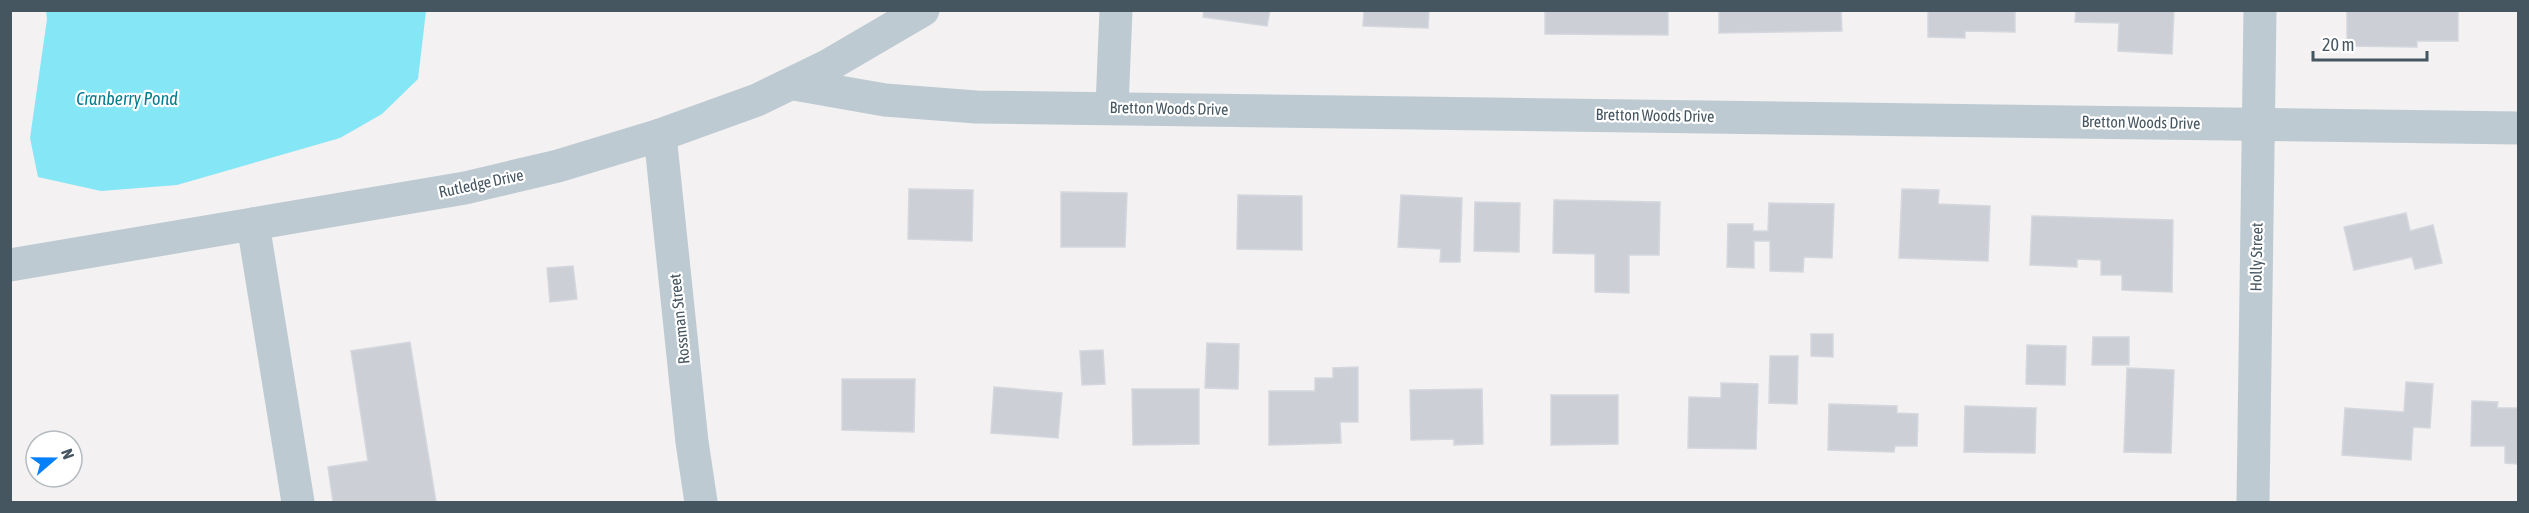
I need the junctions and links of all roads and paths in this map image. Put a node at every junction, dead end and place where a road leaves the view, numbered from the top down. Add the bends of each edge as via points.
1 (923, 10) edge
2 (1116, 10) edge
3 (2260, 10) edge
4 (794, 84) junction
5 (1112, 107) junction
6 (2258, 124) junction
7 (2518, 128) edge
8 (660, 135) junction
9 (253, 224) junction
10 (10, 265) edge
11 (298, 502) edge
12 (701, 502) edge
13 (2253, 502) edge

1 - 4 street, Rutledge Drive
2 - 5 street
3 - 6 street, Holly Street
4 - 5 street, Bretton Woods Drive via 929,105
4 - 8 street, Rutledge Drive
5 - 6 street, Bretton Woods Drive
6 - 7 street, Bretton Woods Drive
6 - 13 street, Holly Street
8 - 9 street, Rutledge Drive via 490,183
8 - 12 street, Rossman Street
9 - 10 street, Rutledge Drive
9 - 11 street

